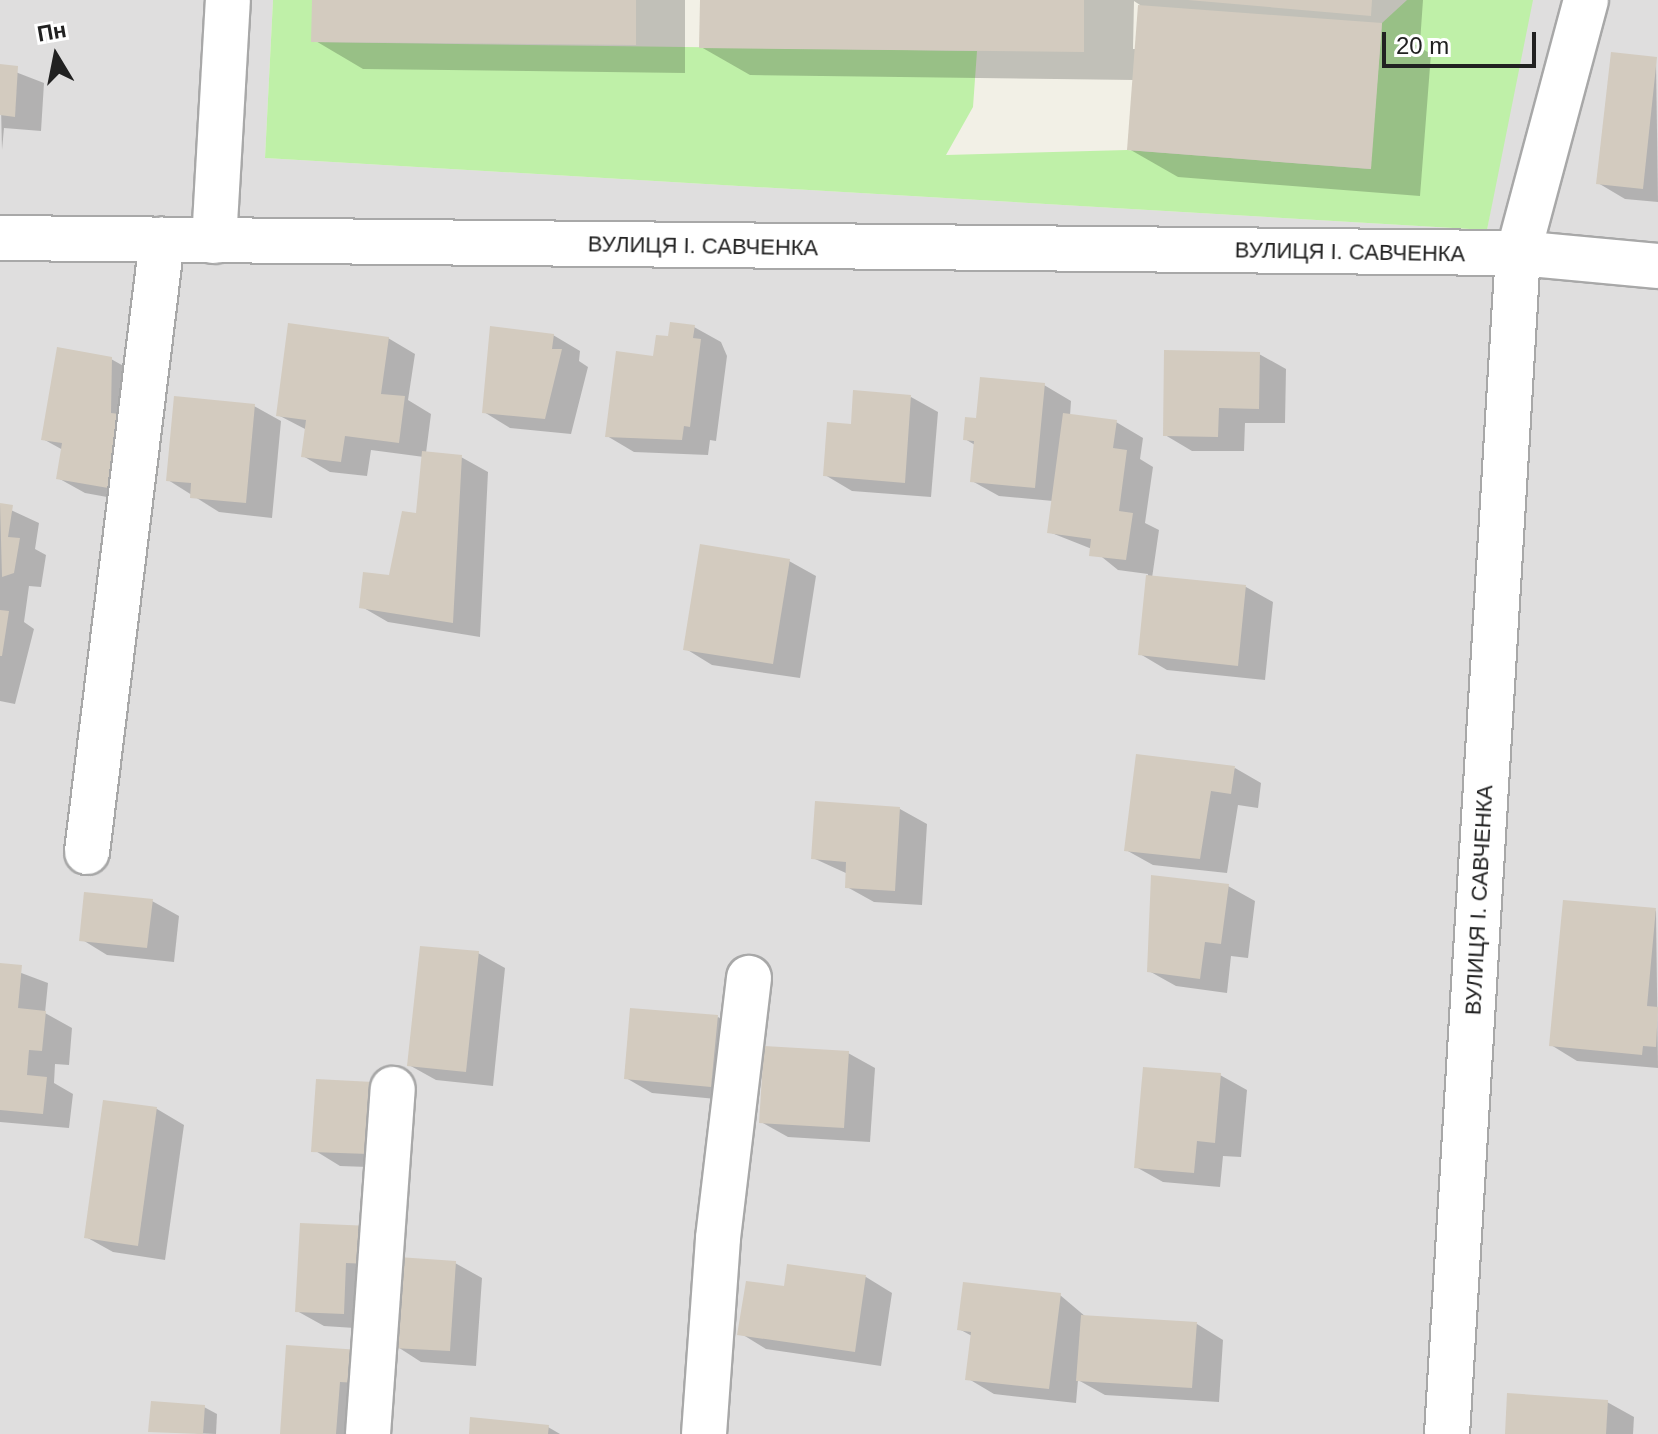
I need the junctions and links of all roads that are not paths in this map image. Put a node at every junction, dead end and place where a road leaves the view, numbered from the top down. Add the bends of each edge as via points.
1 (228, 0) edge
2 (1586, 0) edge
3 (0, 238) edge
4 (162, 240) junction
5 (214, 241) junction
6 (1518, 253) junction
7 (1658, 266) edge
8 (87, 852) dead end
9 (749, 978) dead end
10 (393, 1089) dead end
11 (368, 1434) edge
12 (704, 1434) edge
13 (1447, 1434) edge

1 - 5 street
2 - 6 street
3 - 4 street, ВУЛИЦЯ І. САВЧЕНКА
4 - 5 street, ВУЛИЦЯ І. САВЧЕНКА
4 - 8 street
5 - 6 street, ВУЛИЦЯ І. САВЧЕНКА
6 - 7 street
6 - 13 street, ВУЛИЦЯ І. САВЧЕНКА
9 - 12 street via 718,1238
10 - 11 street

